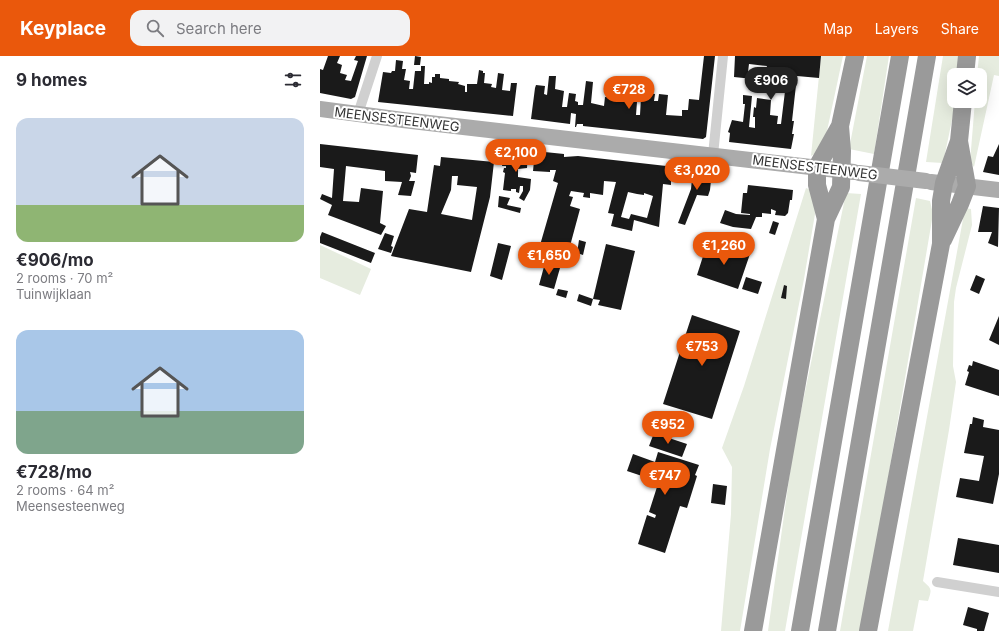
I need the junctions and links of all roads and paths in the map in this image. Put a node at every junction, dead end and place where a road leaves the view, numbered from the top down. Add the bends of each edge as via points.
1 (377, 56) edge
2 (723, 56) edge
3 (855, 56) edge
4 (900, 56) edge
5 (927, 56) edge
6 (967, 56) edge
7 (966, 68) edge
8 (962, 108) edge
9 (320, 109) edge
10 (358, 114) junction
11 (840, 126) junction
12 (959, 141) junction
13 (713, 155) junction
14 (817, 167) junction
15 (842, 170) junction
16 (935, 182) junction
17 (967, 186) junction
18 (999, 190) edge
19 (826, 219) junction
20 (941, 244) junction
21 (938, 582) dead end
22 (999, 592) edge
23 (753, 631) edge
24 (800, 631) edge
25 (827, 631) edge
26 (868, 631) edge

1 - 10 street
2 - 13 street
3 - 11 highway
4 - 24 highway
5 - 25 highway
6 - 7 highway
8 - 12 highway
9 - 10 main road, MEENSESTEENWEG
10 - 13 main road, MEENSESTEENWEG
11 - 14 highway
11 - 15 highway
12 - 16 highway
12 - 17 highway
13 - 14 main road, MEENSESTEENWEG
14 - 15 main road, MEENSESTEENWEG
14 - 19 highway via 817,185
15 - 16 main road, MEENSESTEENWEG, bridge
15 - 19 highway via 841,187
16 - 17 main road, MEENSESTEENWEG
16 - 20 highway via 940,201
17 - 18 main road, MEENSESTEENWEG
17 - 20 highway
19 - 23 highway
20 - 26 highway
21 - 22 street

